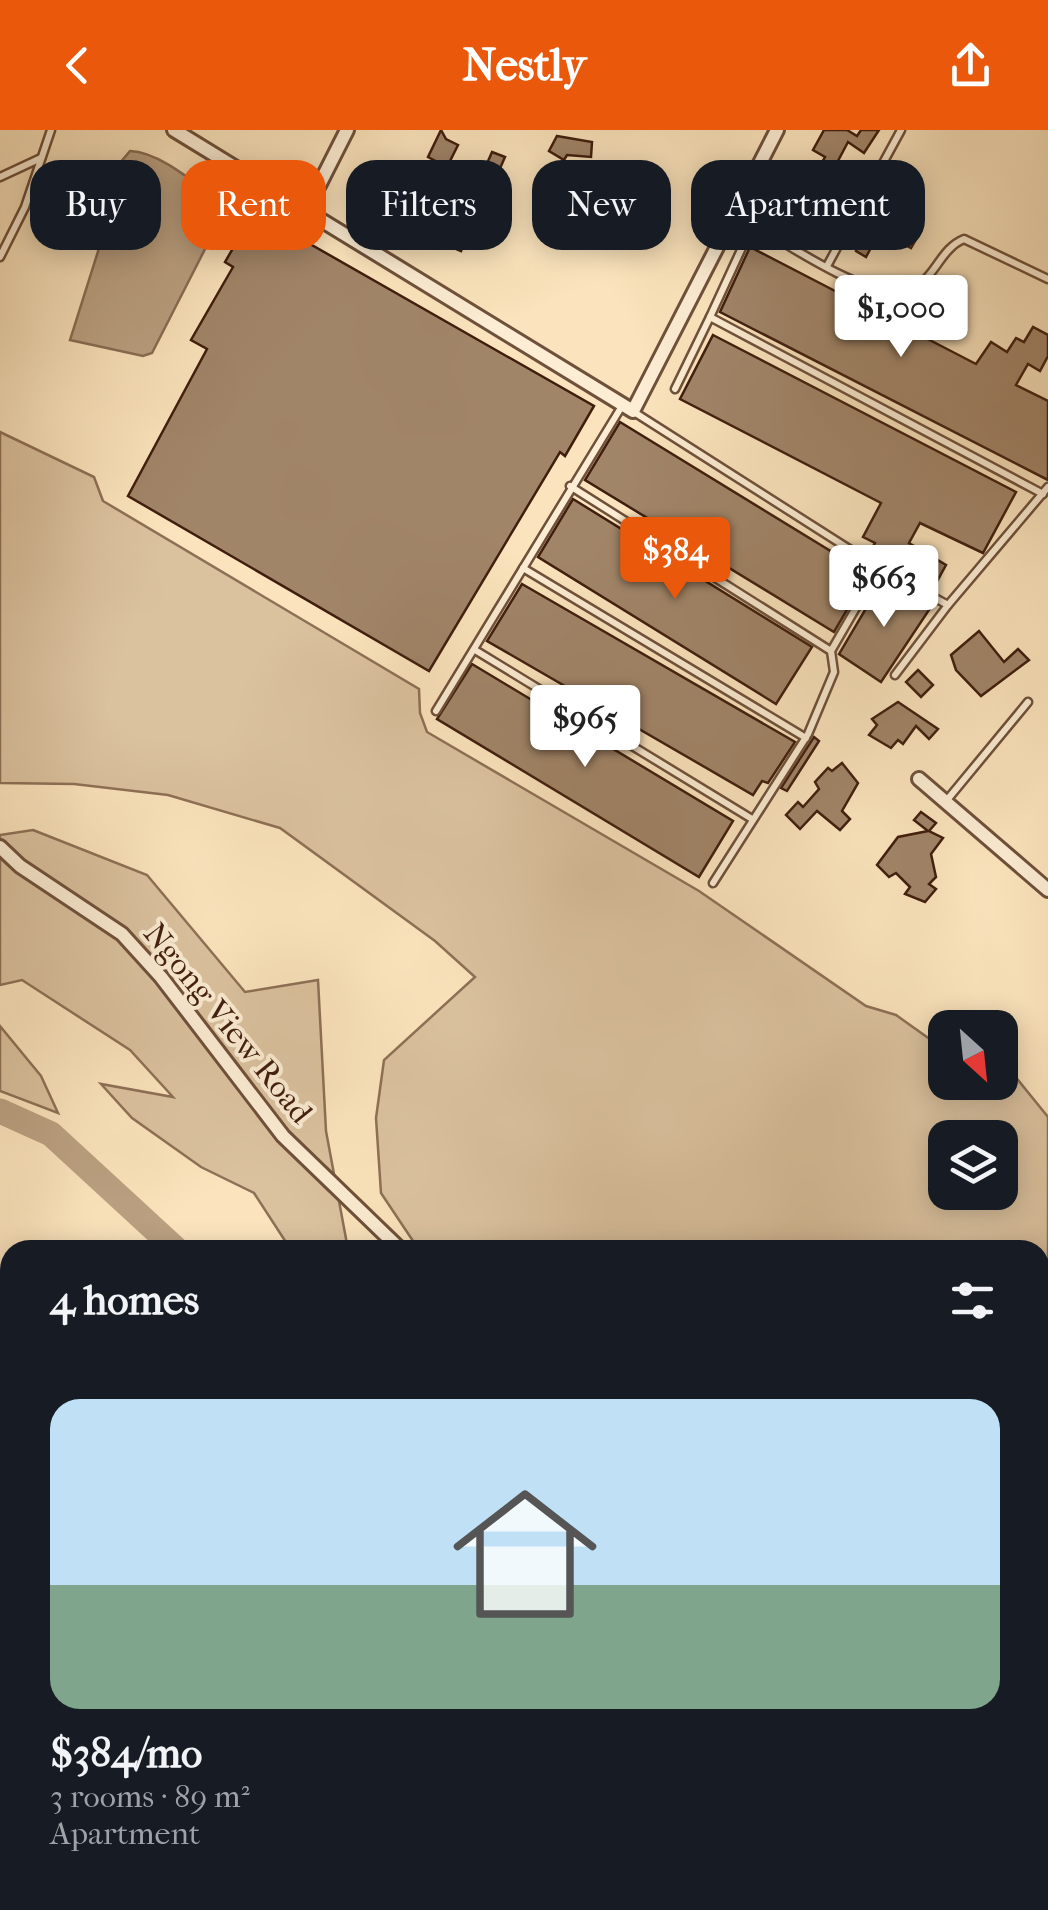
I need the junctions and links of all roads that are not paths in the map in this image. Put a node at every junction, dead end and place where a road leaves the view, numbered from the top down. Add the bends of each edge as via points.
1 (51, 130) edge
2 (174, 130) edge
3 (347, 130) edge
4 (777, 130) edge
5 (901, 130) edge
6 (42, 157) junction
7 (225, 160) edge
8 (762, 160) edge
9 (326, 170) edge
10 (0, 177) edge
11 (326, 220) edge
12 (715, 250) edge
13 (741, 250) edge
14 (800, 250) edge
15 (0, 257) edge
16 (828, 266) junction
17 (1048, 279) edge
18 (710, 317) junction
19 (675, 389) dead end
20 (628, 408) junction
21 (570, 486) junction
22 (1046, 490) edge
23 (522, 568) junction
24 (879, 568) junction
25 (948, 605) junction
26 (475, 650) junction
27 (830, 651) junction
28 (895, 675) dead end
29 (1028, 702) dead end
30 (436, 711) dead end
31 (806, 738) junction
32 (919, 779) dead end
33 (946, 801) junction
34 (752, 819) junction
35 (0, 847) edge
36 (713, 883) dead end
37 (1048, 890) edge
38 (391, 1240) edge

1 - 6 lane
2 - 7 street
3 - 9 street
4 - 8 street
5 - 16 lane
6 - 10 lane
6 - 15 lane
11 - 20 street
12 - 20 street
13 - 18 lane
14 - 16 lane
16 - 17 lane via 874,290 907,291 964,239
18 - 19 lane
18 - 22 lane
20 - 21 lane
20 - 24 lane
21 - 23 lane
21 - 27 lane
22 - 25 lane
23 - 26 lane
23 - 31 lane
24 - 25 lane
24 - 27 lane
25 - 28 lane
26 - 30 lane
26 - 34 lane
27 - 31 lane via 834,672
29 - 33 lane
31 - 34 lane
32 - 33 street
33 - 37 street
34 - 36 lane
35 - 38 street, Ngong View Road via 122,934 283,1136

